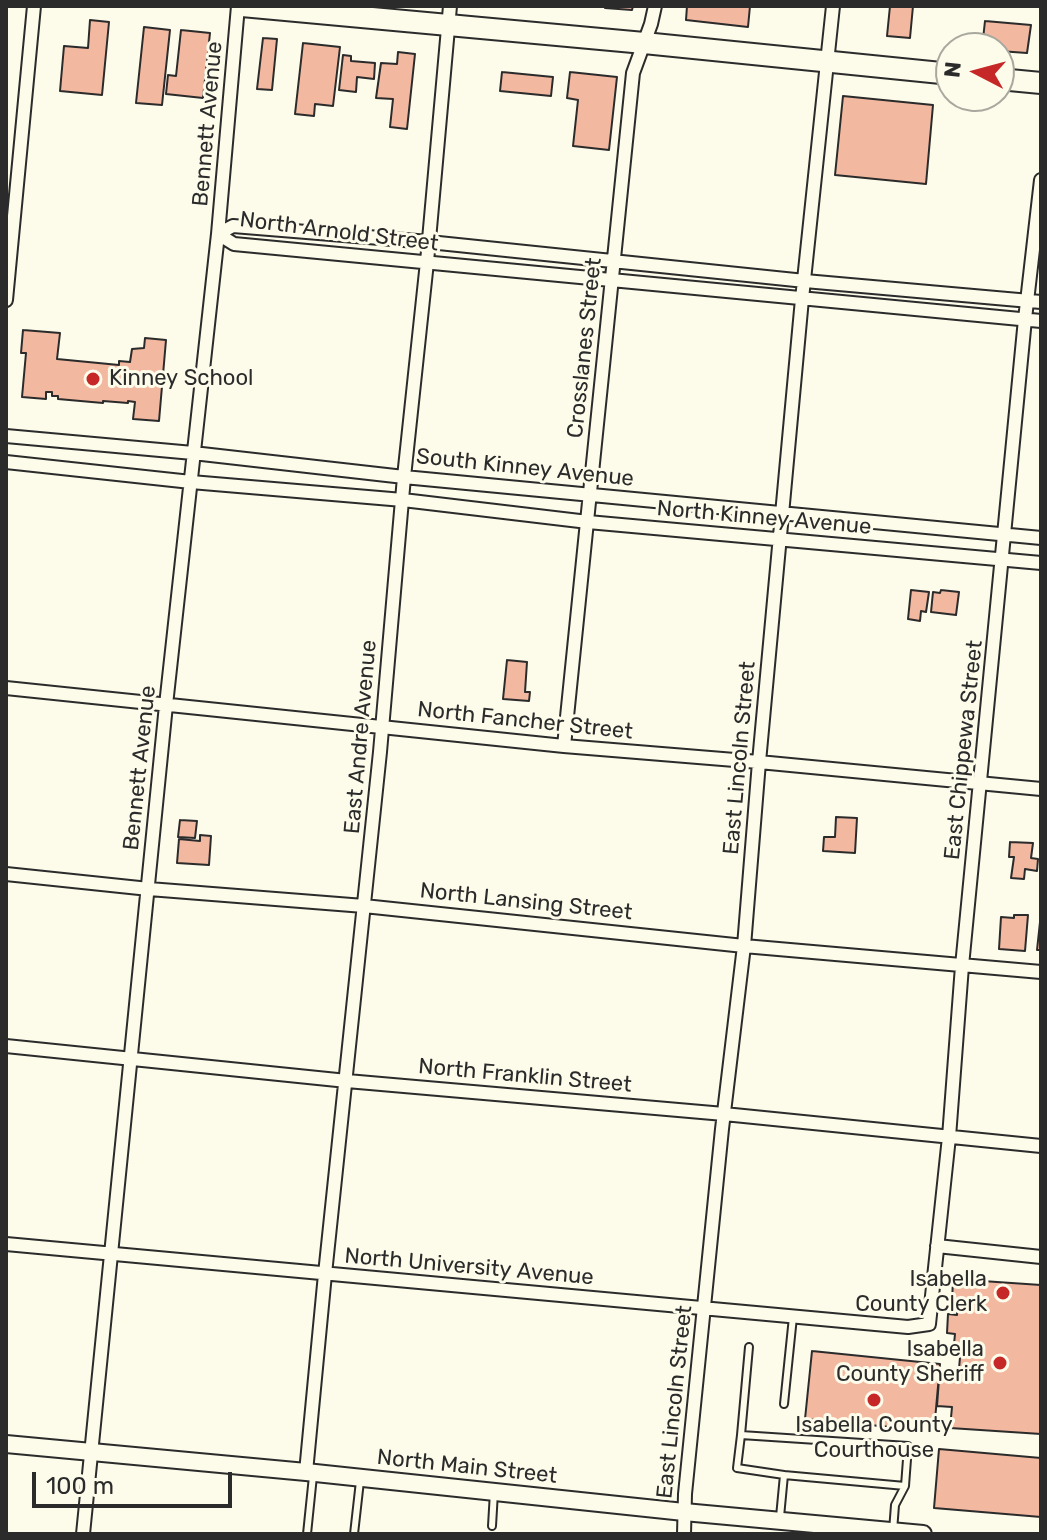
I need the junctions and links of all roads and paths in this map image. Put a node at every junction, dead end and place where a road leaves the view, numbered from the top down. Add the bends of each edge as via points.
1 (34, 6) edge
2 (240, 6) edge
3 (655, 6) edge
4 (833, 6) edge
5 (449, 16) edge
6 (644, 43) junction
7 (827, 61) junction
8 (935, 72) edge
9 (1015, 81) edge
10 (1041, 83) edge
11 (1041, 180) edge
12 (10, 213) edge
13 (218, 234) junction
14 (429, 242) junction
15 (427, 262) junction
16 (613, 262) junction
17 (611, 279) junction
18 (805, 281) junction
19 (802, 299) junction
20 (6, 300) edge
21 (1034, 302) edge
22 (1025, 319) junction
23 (1041, 321) edge
24 (6, 436) edge
25 (193, 453) junction
26 (6, 462) edge
27 (404, 477) junction
28 (191, 482) junction
29 (590, 495) junction
30 (403, 500) junction
31 (782, 513) junction
32 (588, 522) junction
33 (1005, 535) junction
34 (1041, 538) edge
35 (780, 540) junction
36 (1003, 559) junction
37 (1041, 563) edge
38 (6, 688) edge
39 (166, 705) junction
40 (383, 727) junction
41 (564, 746) junction
42 (759, 762) junction
43 (981, 784) junction
44 (1041, 789) edge
45 (6, 874) edge
46 (149, 889) junction
47 (364, 906) junction
48 (744, 946) junction
49 (962, 966) junction
50 (1041, 972) edge
51 (6, 1046) edge
52 (132, 1058) junction
53 (347, 1081) junction
54 (724, 1114) junction
55 (949, 1137) junction
56 (1041, 1146) edge
57 (6, 1244) edge
58 (937, 1246) junction
59 (111, 1253) junction
60 (1041, 1257) edge
61 (325, 1274) junction
62 (705, 1309) junction
63 (793, 1317) junction
64 (929, 1324) joint
65 (749, 1347) dead end
66 (784, 1404) dead end
67 (741, 1435) junction
68 (6, 1444) edge
69 (90, 1452) junction
70 (310, 1472) junction
71 (784, 1475) junction
72 (361, 1478) junction
73 (905, 1486) junction
74 (494, 1492) junction
75 (684, 1512) junction
76 (780, 1521) junction
77 (492, 1526) dead end
78 (893, 1531) junction
79 (83, 1534) edge
80 (307, 1534) edge
81 (354, 1534) edge
82 (684, 1534) edge
83 (923, 1534) edge

1 - 12 street
2 - 5 main road
2 - 13 street, Bennett Avenue
3 - 6 street, Crosslanes Street
4 - 7 street, East Lincoln Street
5 - 6 main road
5 - 14 street, East Andre Avenue
6 - 7 main road
6 - 16 street, Crosslanes Street via 633,73
7 - 8 main road
7 - 18 street, East Lincoln Street
9 - 10 main road
11 - 21 street, East Chippewa Street
12 - 20 street
13 - 14 street, North Arnold Street via 233,226
13 - 15 street, North Arnold Street via 234,244
13 - 25 street, Bennett Avenue
14 - 15 street, East Andre Avenue
14 - 16 street, North Arnold Street
15 - 17 street, North Arnold Street
15 - 27 street, East Andre Avenue
16 - 17 street, Crosslanes Street
16 - 18 street, North Arnold Street
17 - 19 street, North Arnold Street
17 - 29 street, Crosslanes Street
18 - 19 street, East Lincoln Street
18 - 21 street, North Arnold Street
19 - 22 street, North Arnold Street
19 - 31 street, East Lincoln Street
21 - 22 street, East Chippewa Street
22 - 23 street, North Arnold Street
22 - 33 street, East Chippewa Street
24 - 25 street, South Kinney Avenue
25 - 27 street, South Kinney Avenue
25 - 28 street, Bennett Avenue
26 - 28 street, North Kinney Avenue
27 - 29 street, South Kinney Avenue
27 - 30 street, East Andre Avenue
28 - 30 street, North Kinney Avenue
28 - 39 street, Bennett Avenue
29 - 31 street, South Kinney Avenue
29 - 32 street, Crosslanes Street
30 - 32 street, North Kinney Avenue
30 - 40 street, East Andre Avenue
31 - 33 street, South Kinney Avenue
31 - 35 street, East Lincoln Street
32 - 35 street, North Kinney Avenue
32 - 41 street, Crosslanes Street
33 - 34 street, South Kinney Avenue
33 - 36 street, East Chippewa Street
35 - 36 street, North Kinney Avenue
35 - 42 street, East Lincoln Street
36 - 37 street, North Kinney Avenue
36 - 43 street, East Chippewa Street
38 - 39 street, North Fancher Street
39 - 40 street, North Fancher Street
39 - 46 street, Bennett Avenue
40 - 41 street, North Fancher Street
40 - 47 street, East Andre Avenue
41 - 42 street, North Fancher Street
42 - 43 street, North Fancher Street
42 - 48 street, East Lincoln Street
43 - 44 street, North Fancher Street
43 - 49 street, East Chippewa Street
45 - 46 street, North Lansing Street
46 - 47 street, North Lansing Street
46 - 52 street, Bennett Avenue
47 - 48 street, North Lansing Street
47 - 53 street, East Andre Avenue
48 - 49 street, North Lansing Street
48 - 54 street, East Lincoln Street
49 - 50 street, North Lansing Street
49 - 55 street, East Chippewa Street
51 - 52 street, North Franklin Street
52 - 53 street, North Franklin Street
52 - 59 street, Bennett Avenue
53 - 54 street, North Franklin Street
53 - 61 street, East Andre Avenue
54 - 55 street, North Franklin Street
54 - 62 street, East Lincoln Street
55 - 56 street, North Franklin Street
55 - 58 street, East Chippewa Street
57 - 59 street, North University Avenue
58 - 60 street
58 - 64 street, East Chippewa Street
59 - 61 street, North University Avenue
59 - 69 street, Bennett Avenue
61 - 62 street, North University Avenue
61 - 70 street, East Andre Avenue
62 - 63 street, North University Avenue
62 - 75 street, East Lincoln Street
63 - 64 street, North University Avenue via 908,1327
63 - 66 lane
65 - 67 lane
67 - 71 lane via 737,1468
67 - 73 lane via 908,1446
68 - 69 street, North Main Street
69 - 70 street, North Main Street
69 - 79 street, Bennett Avenue
70 - 72 street, North Main Street
70 - 80 lane
71 - 73 lane
71 - 76 lane
72 - 74 street, North Main Street
72 - 81 lane
73 - 78 lane via 895,1505
74 - 75 street, North Main Street
74 - 77 lane
75 - 76 street, North Main Street
75 - 82 street, East Lincoln Street
76 - 78 street, North Main Street
78 - 83 street, North Main Street

